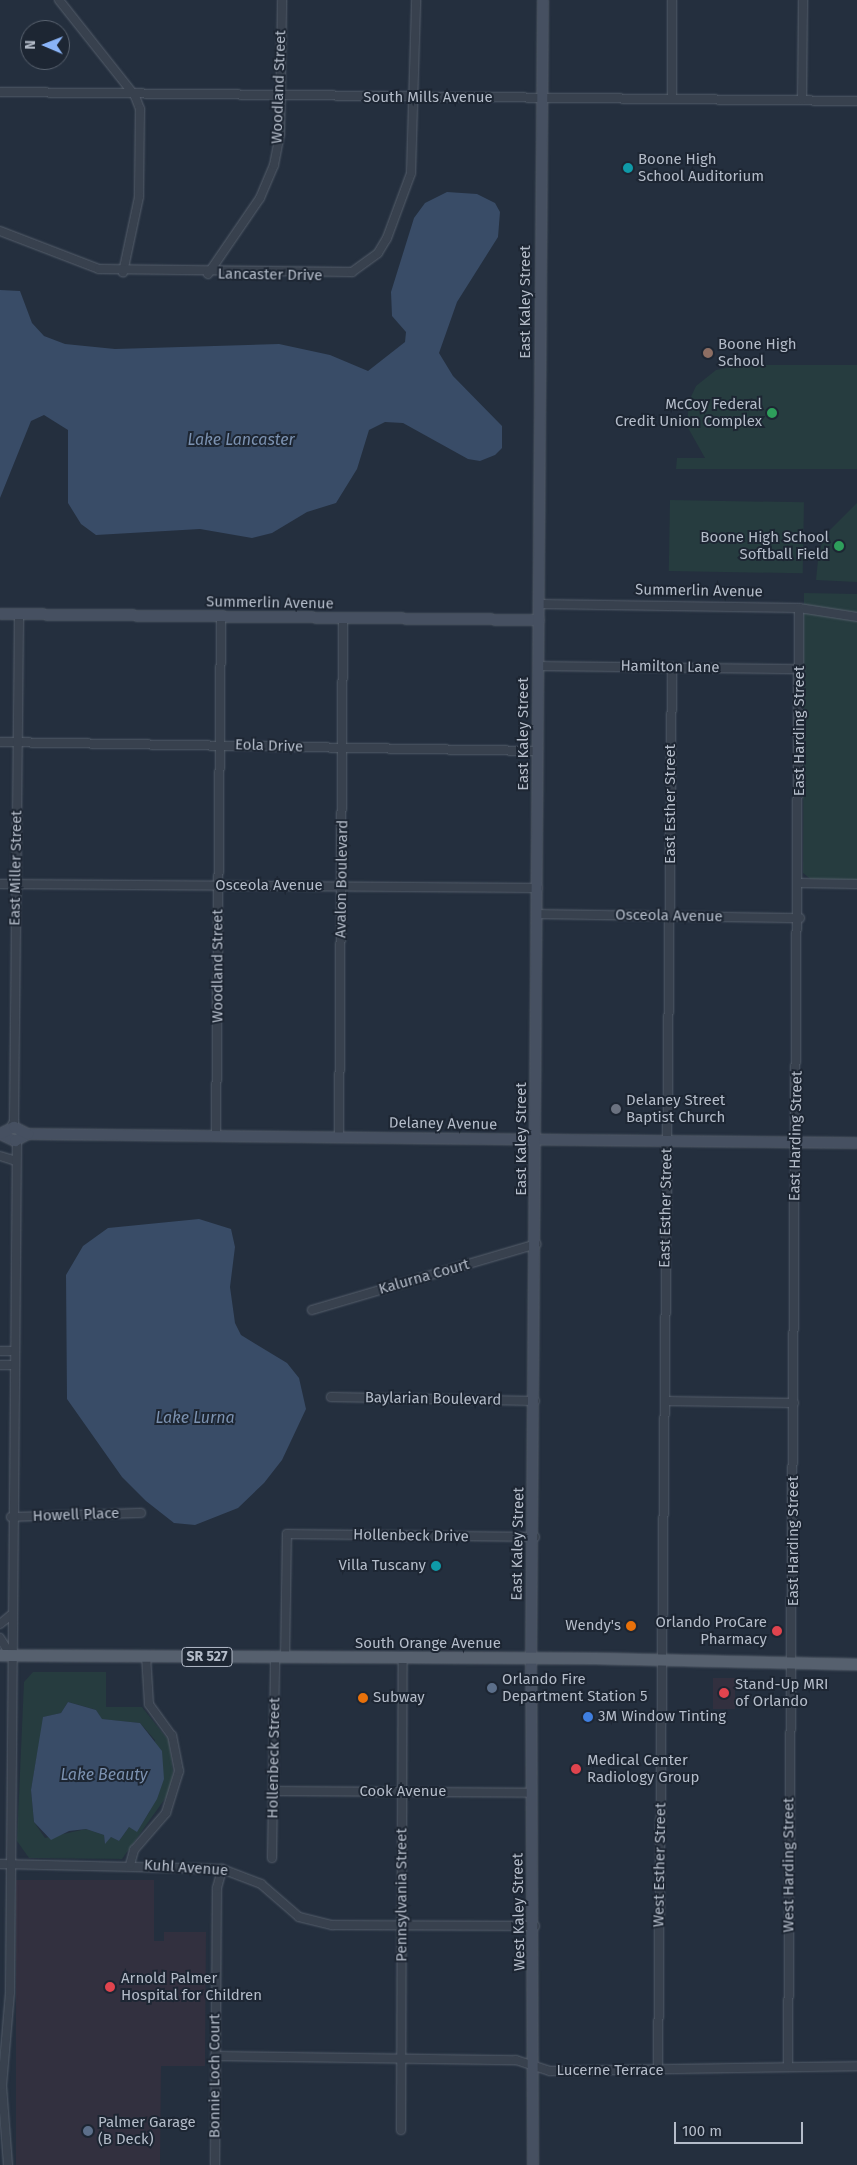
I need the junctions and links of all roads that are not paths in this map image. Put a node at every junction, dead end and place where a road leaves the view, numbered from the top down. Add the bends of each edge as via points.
1 (58, 0) edge
2 (282, 0) edge
3 (416, 0) edge
4 (543, 0) edge
5 (672, 0) edge
6 (803, 0) edge
7 (0, 92) edge
8 (135, 96) junction
9 (281, 98) junction
10 (416, 98) junction
11 (672, 98) junction
12 (542, 99) junction
13 (802, 100) junction
14 (857, 101) edge
15 (0, 231) edge
16 (123, 272) junction
17 (208, 274) junction
18 (539, 604) junction
19 (799, 608) junction
20 (0, 614) edge
21 (19, 614) junction
22 (221, 616) junction
23 (857, 617) edge
24 (343, 619) junction
25 (539, 620) junction
26 (539, 666) junction
27 (672, 667) junction
28 (800, 668) junction
29 (0, 742) edge
30 (17, 742) junction
31 (220, 745) junction
32 (343, 750) junction
33 (538, 751) junction
34 (800, 883) junction
35 (0, 884) edge
36 (16, 884) junction
37 (857, 884) edge
38 (218, 886) junction
39 (343, 887) junction
40 (538, 888) junction
41 (538, 914) junction
42 (671, 916) junction
43 (800, 918) junction
44 (15, 1134) junction
45 (216, 1136) junction
46 (339, 1138) junction
47 (536, 1140) junction
48 (668, 1141) junction
49 (796, 1142) junction
50 (857, 1143) edge
51 (0, 1156) edge
52 (13, 1160) junction
53 (536, 1244) junction
54 (312, 1310) dead end
55 (0, 1351) edge
56 (12, 1351) junction
57 (0, 1365) edge
58 (12, 1365) junction
59 (331, 1397) dead end
60 (535, 1401) junction
61 (665, 1401) junction
62 (794, 1403) junction
63 (141, 1514) dead end
64 (11, 1517) junction
65 (287, 1534) joint
66 (535, 1537) junction
67 (11, 1612) junction
68 (0, 1624) edge
69 (0, 1638) edge
70 (5, 1655) edge
71 (146, 1655) junction
72 (280, 1658) junction
73 (532, 1658) junction
74 (403, 1660) junction
75 (662, 1660) junction
76 (791, 1664) junction
77 (857, 1664) edge
78 (274, 1790) junction
79 (402, 1792) junction
80 (532, 1793) junction
81 (272, 1858) dead end
82 (0, 1864) edge
83 (10, 1864) junction
84 (130, 1865) junction
85 (222, 1868) junction
86 (402, 1925) junction
87 (535, 1926) junction
88 (215, 2056) junction
89 (402, 2058) junction
90 (534, 2065) junction
91 (788, 2066) junction
92 (857, 2066) edge
93 (658, 2071) junction
94 (2, 2106) edge
95 (401, 2130) dead end
96 (8, 2165) edge
97 (215, 2165) edge
98 (533, 2165) edge

1 - 8 street
2 - 9 street, Woodland Street
3 - 10 street, Lancaster Drive
4 - 12 street, East Kaley Street
5 - 11 street
6 - 13 street
7 - 8 street, South Mills Avenue
8 - 9 street, South Mills Avenue
8 - 16 street via 143,131 142,173
9 - 10 street, South Mills Avenue
9 - 17 street, Woodland Street via 280,134 270,182
10 - 12 street, South Mills Avenue
10 - 17 street, Lancaster Drive via 411,173 387,238 366,264 337,276
11 - 12 street, South Mills Avenue
11 - 13 street, South Mills Avenue
12 - 18 street, East Kaley Street
13 - 14 street, South Mills Avenue
15 - 16 street, Lancaster Drive via 80,265
16 - 17 street, Lancaster Drive
18 - 19 street, Summerlin Avenue
18 - 25 street, East Kaley Street
19 - 23 street, Summerlin Avenue
19 - 28 street, East Harding Street
20 - 21 street, Summerlin Avenue
21 - 22 street, Summerlin Avenue
21 - 30 street, East Miller Street
22 - 24 street, Summerlin Avenue
22 - 31 street, Woodland Street
24 - 25 street, Summerlin Avenue
24 - 32 street, Avalon Boulevard
25 - 26 street, East Kaley Street
26 - 27 street, Hamilton Lane
26 - 33 street, East Kaley Street
27 - 28 street, Hamilton Lane
27 - 42 street, East Esther Street
28 - 34 street, East Harding Street
29 - 30 street, Eola Drive
30 - 31 street, Eola Drive
30 - 36 street, East Miller Street
31 - 32 street, Eola Drive
31 - 38 street, Woodland Street
32 - 33 street, Eola Drive
32 - 39 street, Avalon Boulevard
33 - 40 street, East Kaley Street
34 - 37 street
34 - 43 street, East Harding Street
35 - 36 street, Osceola Avenue
36 - 38 street, Osceola Avenue
36 - 44 street, East Miller Street
38 - 39 street, Osceola Avenue
38 - 45 street, Woodland Street
39 - 40 street, Osceola Avenue
39 - 46 street, Avalon Boulevard
40 - 41 street, East Kaley Street
41 - 42 street, Osceola Avenue
41 - 47 street, East Kaley Street
42 - 43 street, Osceola Avenue
42 - 48 street, East Esther Street
43 - 49 street, East Harding Street
44 - 45 street, Delaney Avenue
44 - 52 street, East Miller Street
45 - 46 street, Delaney Avenue
46 - 47 street, Delaney Avenue
47 - 48 street, Delaney Avenue
47 - 53 street, East Kaley Street
48 - 49 street, Delaney Avenue
48 - 61 street, East Esther Street
49 - 50 street, Delaney Avenue
49 - 62 street, East Harding Street
51 - 52 street
52 - 56 street
53 - 54 street, Kalurna Court
53 - 60 street, East Kaley Street
55 - 56 street
56 - 58 street
57 - 58 street
58 - 64 street
59 - 60 street, Baylarian Boulevard
60 - 66 street, East Kaley Street
61 - 62 street
61 - 75 street, East Esther Street
62 - 76 street, East Harding Street
63 - 64 street, Howell Place
64 - 67 street
65 - 66 street, Hollenbeck Drive
65 - 72 street, Hollenbeck Street
66 - 73 street, East Kaley Street
67 - 68 street
67 - 70 street
69 - 70 street
70 - 71 main road, South Orange Avenue / SR 527
70 - 83 street
71 - 72 main road, South Orange Avenue / SR 527
71 - 84 street via 147,1698 172,1736 179,1771 166,1813 134,1850
72 - 74 main road, South Orange Avenue / SR 527
72 - 78 street, Hollenbeck Street
73 - 74 main road, South Orange Avenue / SR 527
73 - 75 main road, South Orange Avenue / SR 527
73 - 80 street, West Kaley Street
74 - 79 street, Pennsylvania Street
75 - 76 main road, South Orange Avenue / SR 527
75 - 93 street, West Esther Street
76 - 77 main road, South Orange Avenue / SR 527
76 - 91 street, West Harding Street
78 - 79 street, Cook Avenue
78 - 81 street, Hollenbeck Street
79 - 80 street, Cook Avenue
79 - 86 street, Pennsylvania Street
80 - 87 street, West Kaley Street
82 - 83 street, Kuhl Avenue
83 - 84 street, Kuhl Avenue
83 - 94 street via 10,2018
84 - 85 street, Kuhl Avenue
85 - 86 street, Kuhl Avenue via 261,1884 299,1917 332,1925
85 - 88 street, Bonnie Loch Court via 217,1888
86 - 87 street, Kuhl Avenue
86 - 89 street, Pennsylvania Street
87 - 90 street, West Kaley Street
88 - 89 street, Lucerne Terrace
88 - 97 street, Bonnie Loch Court
89 - 90 street, Lucerne Terrace via 516,2060
89 - 95 street, Pennsylvania Street
90 - 93 street, Lucerne Terrace via 550,2071
90 - 98 street, West Kaley Street
91 - 92 street, Lucerne Terrace
91 - 93 street, Lucerne Terrace
94 - 96 street

